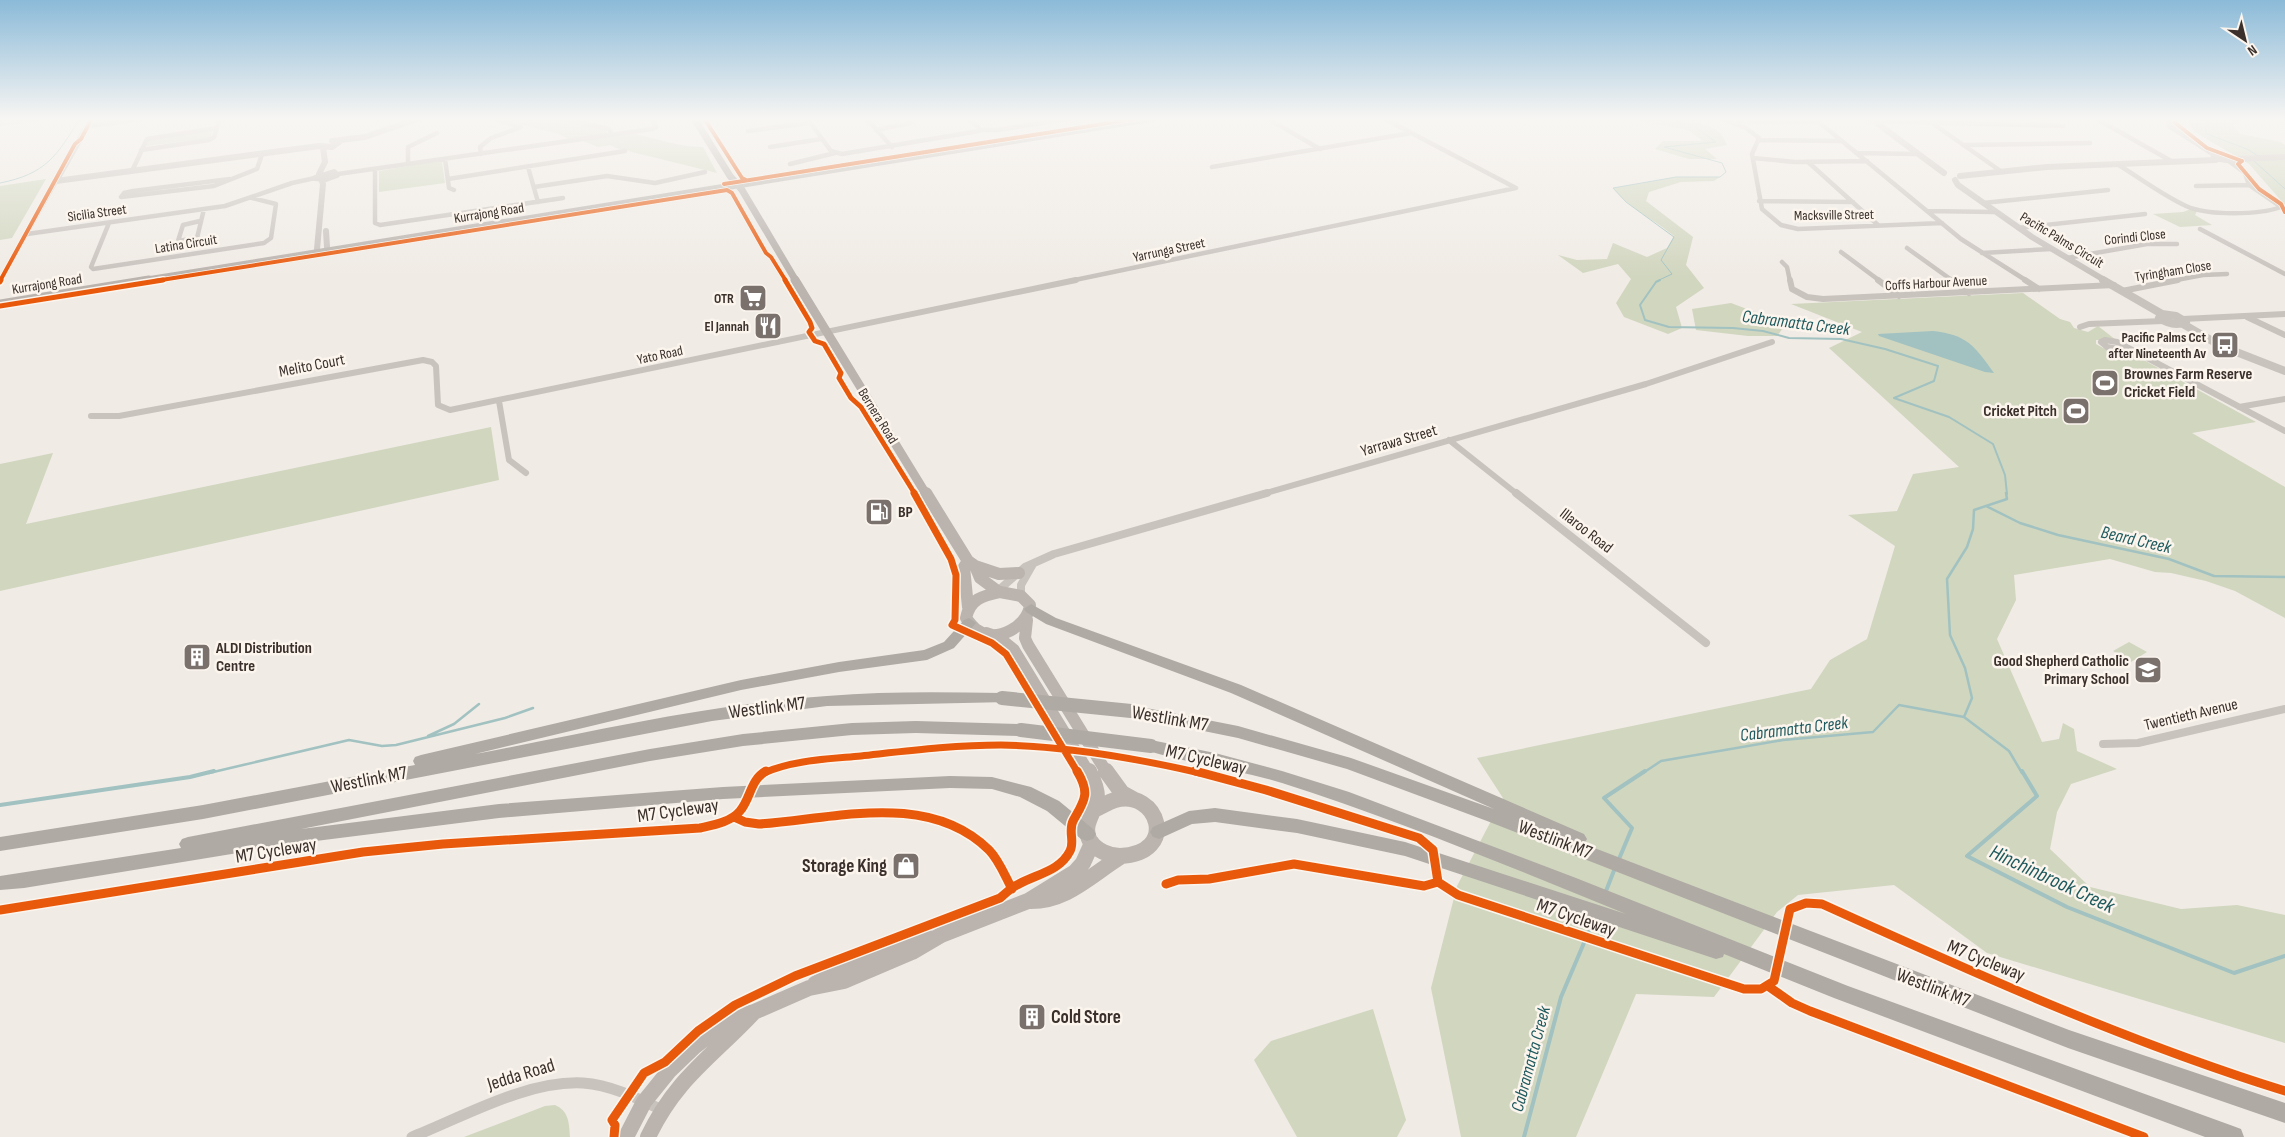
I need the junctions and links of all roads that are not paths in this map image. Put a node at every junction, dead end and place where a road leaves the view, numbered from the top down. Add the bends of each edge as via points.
1 (61, 171) edge
2 (132, 171) edge
3 (252, 171) edge
4 (323, 171) edge
5 (334, 171) edge
6 (361, 171) edge
7 (375, 171) edge
8 (447, 171) edge
9 (501, 171) edge
10 (529, 171) edge
11 (727, 171) edge
12 (829, 171) edge
13 (1484, 171) edge
14 (1754, 171) edge
15 (1818, 171) edge
16 (1878, 171) edge
17 (1941, 171) edge
18 (2011, 171) edge
19 (2129, 171) edge
20 (2244, 171) edge
21 (705, 172) dead end
22 (2002, 172) joint
23 (334, 175) junction
24 (730, 176) junction
25 (319, 177) junction
26 (1957, 178) junction
27 (448, 179) junction
28 (230, 180) junction
29 (56, 181) junction
30 (2249, 185) junction
31 (738, 186) junction
32 (2196, 186) dead end
33 (534, 187) junction
34 (454, 190) dead end
35 (2108, 190) dead end
36 (678, 196) junction
37 (252, 198) junction
38 (563, 198) dead end
39 (1759, 201) junction
40 (538, 202) junction
41 (1853, 202) junction
42 (1983, 203) junction
43 (204, 209) junction
44 (1927, 211) junction
45 (1994, 212) junction
46 (2145, 214) dead end
47 (200, 221) junction
48 (110, 223) junction
49 (1942, 223) junction
50 (1878, 225) junction
51 (2018, 228) junction
52 (2200, 229) dead end
53 (27, 234) junction
54 (2177, 244) dead end
55 (1907, 248) dead end
56 (329, 249) junction
57 (2051, 249) junction
58 (315, 251) junction
59 (1841, 252) dead end
60 (1982, 253) junction
61 (2067, 258) junction
62 (1782, 262) dead end
63 (2227, 274) dead end
64 (2285, 274) edge
65 (0, 282) edge
66 (2114, 286) junction
67 (2039, 290) junction
68 (2122, 290) junction
69 (1969, 293) junction
70 (1899, 296) junction
71 (0, 303) edge
72 (2285, 314) edge
73 (2245, 316) junction
74 (2162, 317) junction
75 (2183, 322) junction
76 (2080, 327) dead end
77 (826, 333) junction
78 (2285, 335) edge
79 (1772, 342) dead end
80 (2135, 352) junction
81 (2285, 370) edge
82 (2285, 399) edge
83 (499, 401) junction
84 (2239, 407) junction
85 (90, 416) dead end
86 (2285, 431) edge
87 (1449, 440) junction
88 (526, 473) dead end
89 (971, 563) junction
90 (1033, 564) junction
91 (1019, 573) junction
92 (1000, 592) junction
93 (1022, 597) junction
94 (968, 615) junction
95 (1029, 615) junction
96 (986, 632) junction
97 (1706, 643) dead end
98 (2285, 709) edge
99 (2103, 744) dead end
100 (1438, 786) junction
101 (1138, 801) junction
102 (1094, 810) junction
103 (1159, 832) junction
104 (0, 838) edge
105 (1089, 838) junction
106 (0, 844) edge
107 (1122, 856) junction
108 (0, 879) edge
109 (0, 883) edge
110 (1028, 901) junction
111 (1840, 992) junction
112 (754, 1012) junction
113 (644, 1102) junction
114 (662, 1110) junction
115 (2285, 1113) edge
116 (412, 1137) edge
117 (626, 1137) edge
118 (648, 1137) edge
119 (2233, 1137) edge

1 - 29 street
2 - 29 street
3 - 28 street
4 - 25 street
5 - 23 street
6 - 23 street
7 - 40 street via 375,223 380,226
8 - 27 street
9 - 27 street
10 - 33 street
11 - 24 main road, Bernera Road
12 - 31 main road, Kurrajong Road
13 - 77 street, Yarrunga Street via 1516,188
14 - 39 street
15 - 41 street
16 - 44 street
17 - 26 street, Pacific Palms Circuit via 1944,173 1940,175 1942,177
18 - 22 street
19 - 30 street via 2199,210 2228,212 2280,208 2277,202
20 - 30 street
21 - 33 street via 655,183 610,176
22 - 26 street
23 - 25 street
23 - 56 street via 325,244
24 - 31 main road, Bernera Road
24 - 36 main road via 725,183
25 - 37 street, Sicilia Street via 289,182
25 - 58 street via 323,184
26 - 42 street, Pacific Palms Circuit
27 - 34 street via 449,188
28 - 28 street via 209,187 121,197 133,191
29 - 53 street
30 - 32 street
31 - 36 main road, Kurrajong Road
31 - 77 main road, Bernera Road
33 - 40 street
35 - 42 street
36 - 56 main road, Kurrajong Road
37 - 43 street, Sicilia Street
37 - 48 street, Latina Circuit via 276,204 271,238 264,243 92,268
38 - 40 street
39 - 41 street
39 - 50 street, Macksville Street via 1767,214 1791,228
41 - 50 street
42 - 45 street, Pacific Palms Circuit
43 - 47 street
43 - 48 street, Sicilia Street
44 - 45 street
44 - 49 street
45 - 51 street, Pacific Palms Circuit
46 - 51 street
47 - 47 street via 197,238 178,241 182,225
48 - 53 street, Sicilia Street
49 - 50 street, Macksville Street
49 - 60 street
51 - 57 street, Pacific Palms Circuit
52 - 64 street
53 - 65 street
54 - 61 street, Corindi Close via 2147,244
55 - 69 street
56 - 58 main road, Kurrajong Road via 322,254
57 - 60 street
57 - 61 street, Pacific Palms Circuit
58 - 71 main road, Kurrajong Road
59 - 70 street
60 - 67 street
61 - 66 street, Pacific Palms Circuit
62 - 70 street, Coffs Harbour Avenue via 1787,267 1792,289 1807,296 1823,299
63 - 68 street, Tyringham Close via 2203,275
66 - 67 street, Coffs Harbour Avenue
66 - 68 street, Pacific Palms Circuit
67 - 69 street, Coffs Harbour Avenue
68 - 74 street, Pacific Palms Circuit
69 - 70 street, Coffs Harbour Avenue
72 - 73 street
73 - 75 street
73 - 78 street
74 - 75 street
74 - 76 street
75 - 81 street via 2221,346
77 - 83 street, Yato Road
77 - 89 main road, Bernera Road
79 - 87 street, Yarrawa Street via 1646,384
80 - 80 street via 2107,347 2101,342 2114,341
80 - 84 street
82 - 84 street
83 - 85 street, Melito Court via 456,410 441,407 436,366 423,360 119,416
83 - 88 street via 509,460
84 - 86 street
87 - 90 street, Yarrawa Street via 1054,554
87 - 97 street, Illaroo Road
89 - 91 main road via 999,574
89 - 92 main road, Bernera Road via 980,578
89 - 94 main road via 964,567
90 - 91 street, Yarrawa Street
90 - 93 street via 1022,585
91 - 92 street, Yarrawa Street
92 - 93 main road
92 - 94 main road via 980,596
93 - 95 main road via 1028,602
94 - 96 main road
94 - 104 highway via 949,645 927,655 741,685 358,776 226,802
95 - 96 main road via 1021,626 1005,632
95 - 100 highway via 1236,689
95 - 101 main road via 1025,638 1037,660 1112,781 1122,793
96 - 102 main road via 1014,650 1072,744 1095,785
98 - 99 street, Twentieth Avenue via 2138,743
100 - 106 highway, Westlink M7, bridge via 1238,732 1131,711 1002,698 924,697 827,701 712,715 203,812
100 - 115 highway, Westlink M7 via 1743,913 2068,1039
101 - 102 main road via 1114,800
101 - 103 main road via 1155,813
102 - 105 main road via 1087,821
103 - 107 main road via 1145,850
103 - 111 highway via 1189,818 1215,815 1306,828 1406,849
105 - 107 main road via 1105,853
105 - 109 highway via 1064,813 1040,798 992,783 950,782 723,793 499,810 292,837 24,882
105 - 110 main road via 1083,863 1075,872
107 - 110 main road via 1070,890 1048,900
108 - 111 highway, Westlink M7, bridge via 743,740 916,727 1021,730 1152,746 1282,777 1418,824
110 - 112 main road via 941,935 912,952 844,981 809,988
111 - 119 highway, Westlink M7
112 - 113 main road via 732,1018 715,1030 670,1071
112 - 114 main road via 691,1072
113 - 114 street, Jedda Road
113 - 116 street, Jedda Road via 597,1085 569,1083 533,1090
113 - 117 main road
114 - 118 main road

